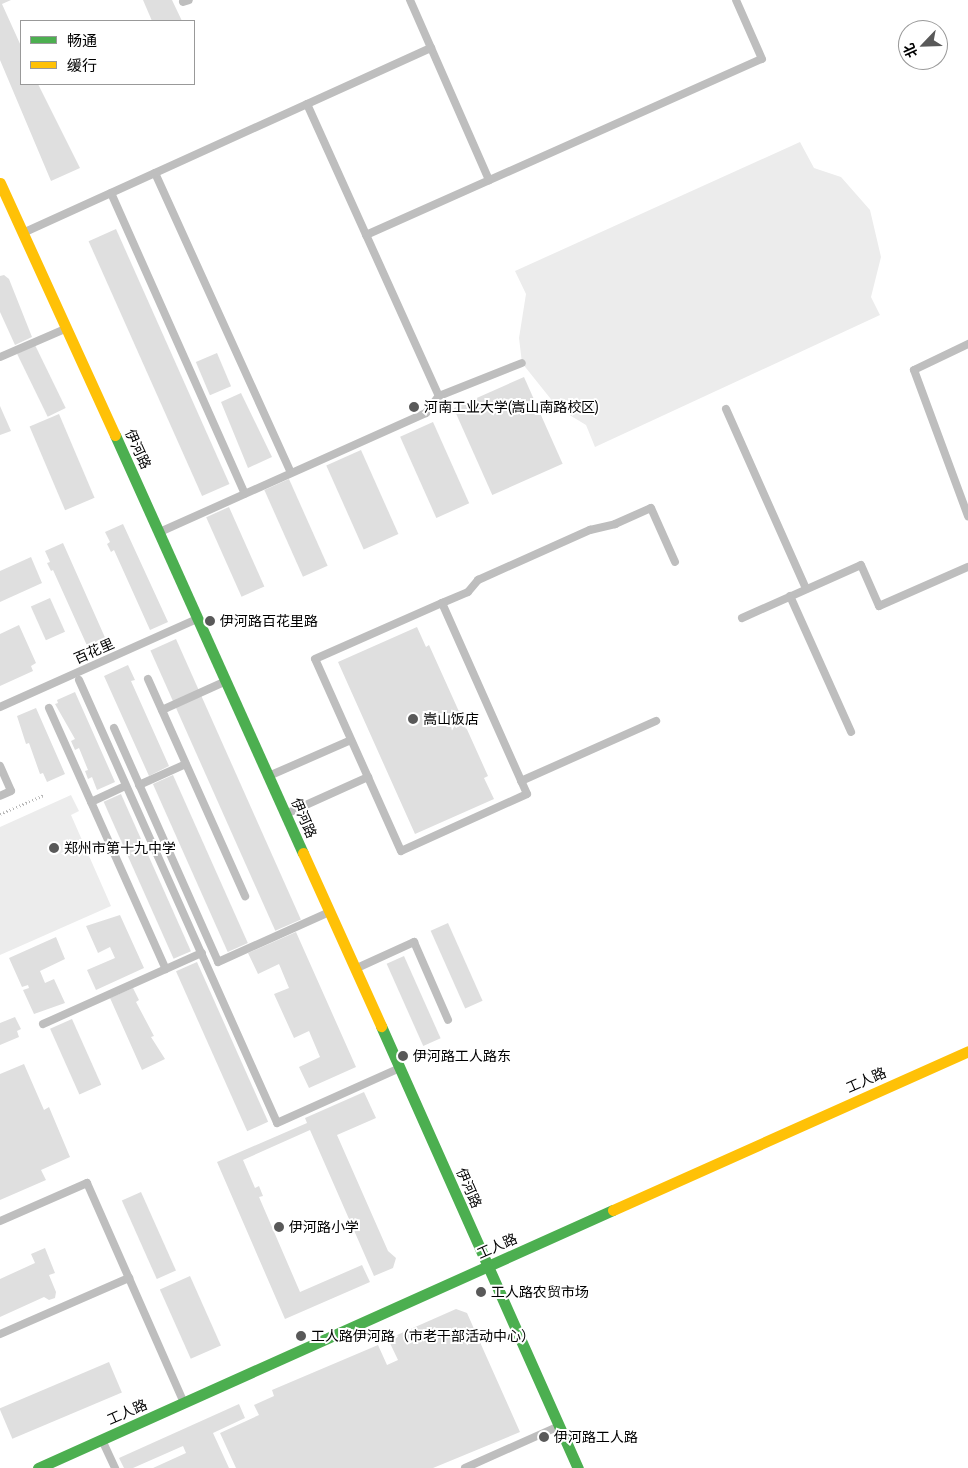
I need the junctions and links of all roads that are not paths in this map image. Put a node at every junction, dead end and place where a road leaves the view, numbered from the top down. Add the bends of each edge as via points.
1 (410, 0) edge
2 (736, 0) edge
3 (431, 48) junction
4 (307, 104) junction
5 (155, 173) junction
6 (489, 180) junction
7 (0, 183) edge
8 (111, 193) junction
9 (23, 233) junction
10 (366, 235) junction
11 (66, 328) junction
12 (968, 344) edge
13 (0, 357) edge
14 (522, 363) dead end
15 (439, 396) junction
16 (726, 409) dead end
17 (291, 473) junction
18 (245, 494) junction
19 (968, 516) edge
20 (160, 532) junction
21 (675, 562) dead end
22 (968, 567) edge
23 (806, 589) junction
24 (790, 596) junction
25 (442, 603) junction
26 (198, 618) junction
27 (742, 618) dead end
28 (148, 679) dead end
29 (79, 680) dead end
30 (226, 681) junction
31 (0, 707) edge
32 (49, 708) dead end
33 (162, 710) junction
34 (656, 721) dead end
35 (114, 728) dead end
36 (851, 732) dead end
37 (351, 740) junction
38 (186, 764) junction
39 (0, 766) edge
40 (269, 776) junction
41 (368, 777) junction
42 (521, 781) junction
43 (139, 785) junction
44 (126, 786) junction
45 (0, 796) edge
46 (91, 802) junction
47 (286, 814) junction
48 (245, 896) dead end
49 (330, 912) junction
50 (202, 953) junction
51 (166, 969) junction
52 (355, 969) junction
53 (448, 1020) dead end
54 (43, 1024) dead end
55 (968, 1051) edge
56 (399, 1068) junction
57 (0, 1221) edge
58 (488, 1266) junction
59 (129, 1278) junction
60 (0, 1334) edge
61 (184, 1403) junction
62 (559, 1426) junction
63 (102, 1439) junction
64 (38, 1468) edge
65 (115, 1468) edge
66 (465, 1468) edge
67 (578, 1468) edge

1 - 3 lane
2 - 6 lane via 762,59
3 - 4 lane
3 - 6 lane
4 - 5 lane
4 - 10 lane
5 - 8 lane
5 - 17 lane
6 - 10 lane
7 - 9 street, 伊河路
8 - 9 lane
8 - 18 lane
9 - 11 street, 伊河路
10 - 15 lane
11 - 13 lane
11 - 20 street, 伊河路
12 - 19 lane via 914,370
14 - 15 lane
15 - 17 lane via 426,413
16 - 23 lane
17 - 18 lane
18 - 20 lane
20 - 26 street, 伊河路
21 - 25 lane via 651,508 615,524 590,530 478,580 468,592
22 - 23 lane via 879,606 861,565
23 - 24 lane
24 - 27 lane
24 - 36 lane
25 - 37 lane via 315,659
25 - 42 lane
26 - 30 street, 伊河路
26 - 31 lane, 百花里
28 - 33 lane
29 - 44 lane
30 - 33 lane
30 - 40 street, 伊河路
32 - 46 lane
33 - 38 lane
34 - 42 lane
35 - 43 lane
37 - 40 lane
37 - 41 lane
38 - 43 lane
38 - 48 lane
39 - 45 lane via 11,791
40 - 47 street, 伊河路
41 - 42 lane via 401,851 527,794
41 - 47 lane
43 - 49 lane via 218,962
44 - 46 lane
44 - 50 lane
46 - 51 lane
47 - 49 street, 伊河路
49 - 52 street, 伊河路
50 - 51 lane
50 - 56 lane via 277,1123
51 - 54 lane
52 - 53 lane via 414,942
52 - 56 street, 伊河路
55 - 58 street, 工人路
56 - 58 street, 伊河路
57 - 59 lane via 87,1183
58 - 61 street, 工人路
58 - 62 street, 伊河路
59 - 60 lane
59 - 61 lane
61 - 63 street, 工人路
62 - 66 lane
62 - 67 street, 伊河路
63 - 64 street, 工人路
63 - 65 lane

